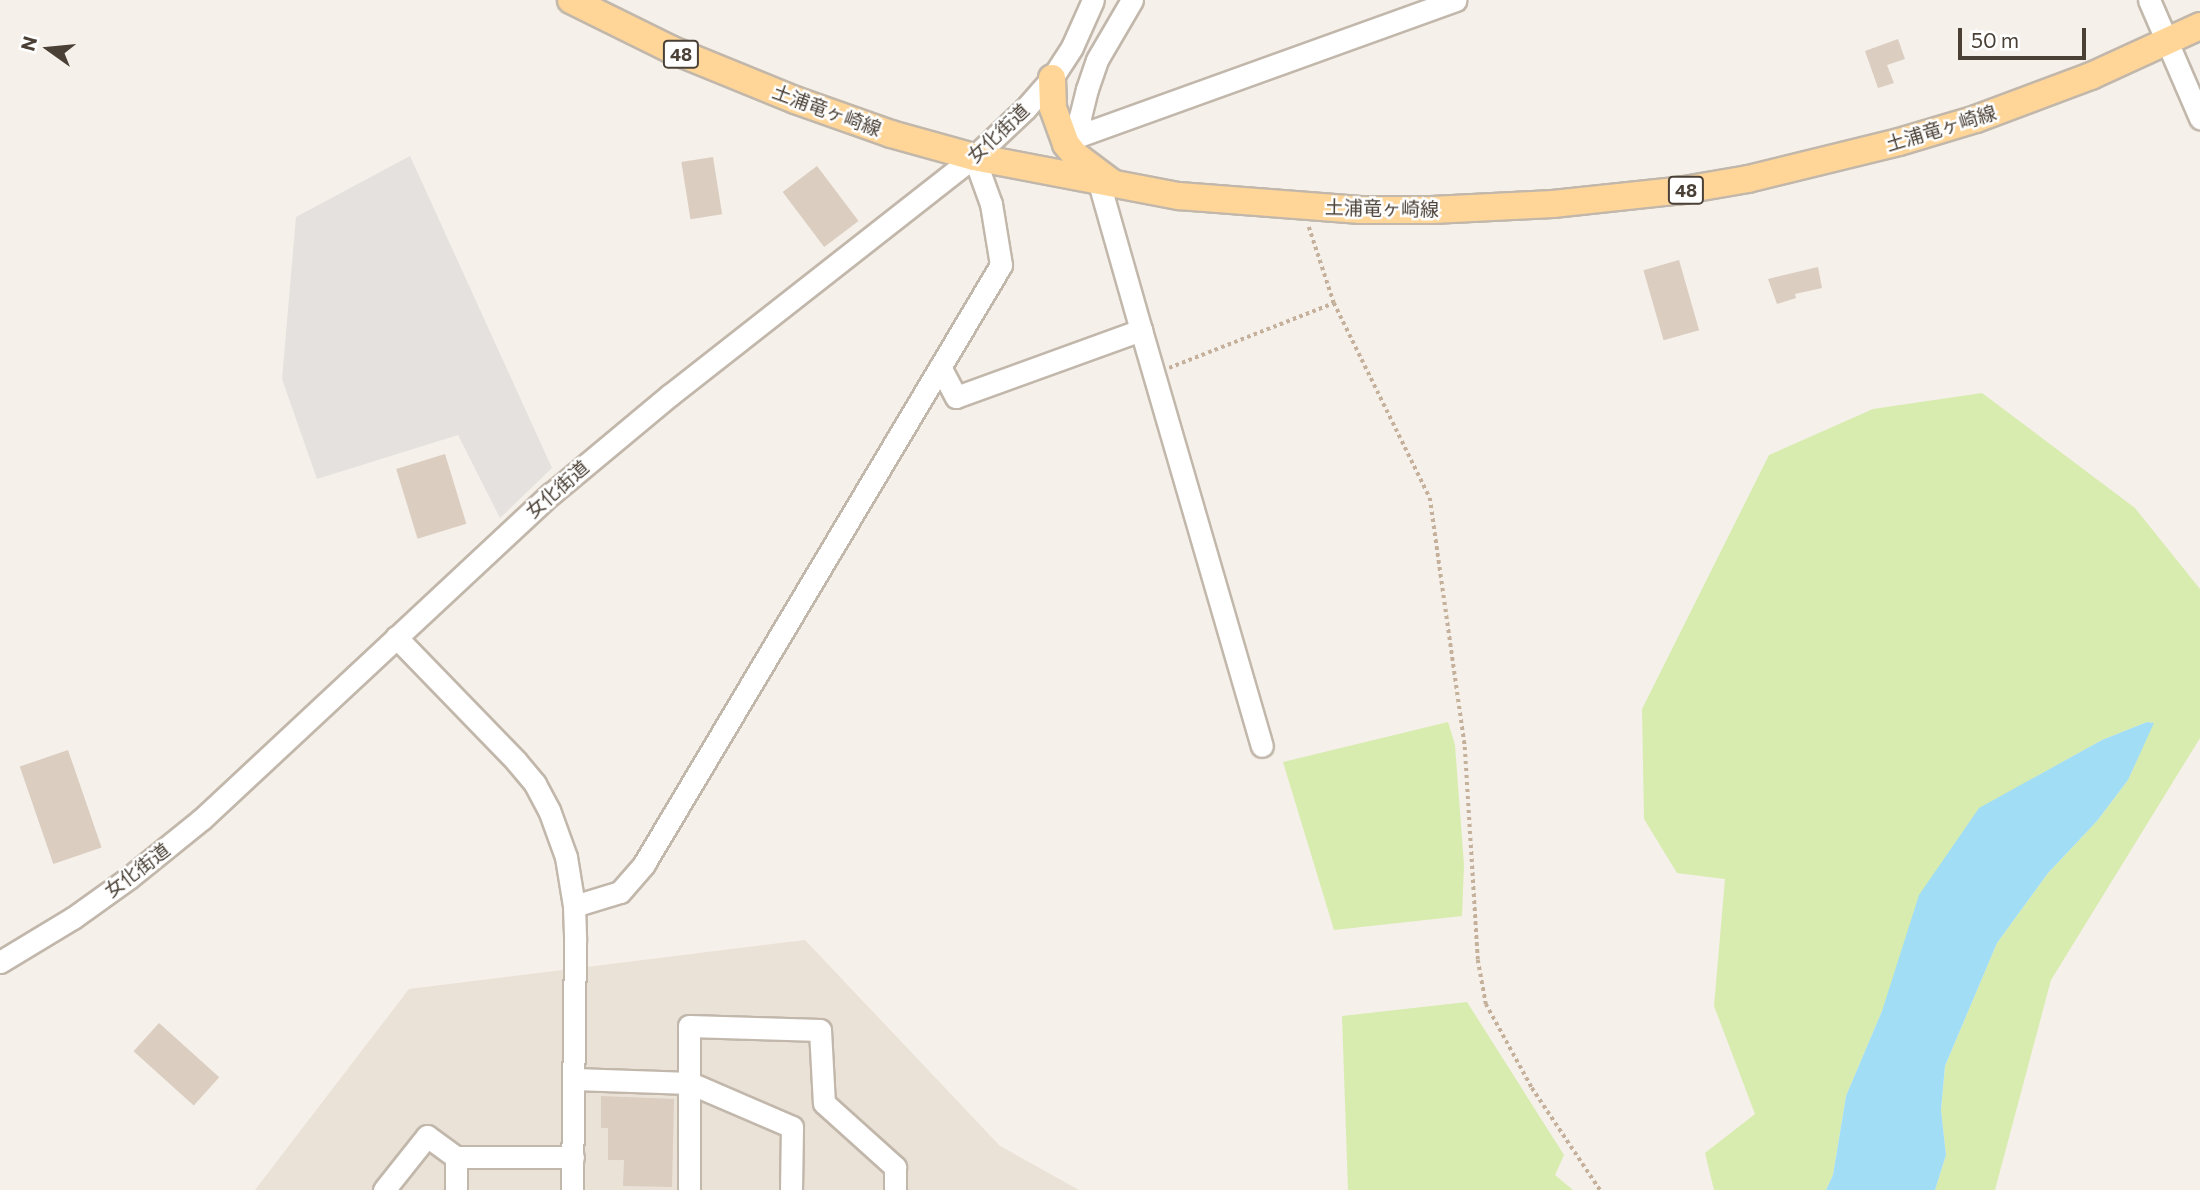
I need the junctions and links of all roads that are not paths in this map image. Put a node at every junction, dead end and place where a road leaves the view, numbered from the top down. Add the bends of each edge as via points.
1 (571, 0) edge
2 (1093, 0) edge
3 (1132, 0) edge
4 (1455, 0) edge
5 (2149, 0) edge
6 (2200, 26) edge
7 (2168, 42) junction
8 (1072, 47) junction
9 (1097, 60) junction
10 (1052, 78) junction
11 (2200, 118) edge
12 (974, 157) junction
13 (1110, 185) junction
14 (1142, 330) junction
15 (940, 368) junction
16 (396, 637) junction
17 (1262, 746) dead end
18 (574, 906) junction
19 (0, 962) edge
20 (574, 1079) junction
21 (690, 1083) junction
22 (456, 1157) junction
23 (573, 1157) junction
24 (384, 1190) edge
25 (456, 1190) edge
26 (572, 1190) edge
27 (689, 1190) edge
28 (791, 1190) edge
29 (895, 1190) edge

1 - 12 main road, 土浦竜ヶ崎線 / 48 via 670,49 795,100
2 - 8 street, 女化街道
3 - 9 street
4 - 9 street via 1081,135 1080,117
5 - 7 street
6 - 7 main road, 土浦竜ヶ崎線 / 48
7 - 11 street
7 - 13 main road, 土浦竜ヶ崎線 / 48 via 1976,119 1899,142 1748,179 1616,199 1490,209 1396,210 1179,196
8 - 9 street
8 - 10 street, 女化街道
10 - 12 street, 女化街道
10 - 13 main road via 1053,107 1066,144
12 - 13 main road, 土浦竜ヶ崎線 / 48
12 - 15 street via 991,204 1001,265
12 - 16 street, 女化街道 via 660,403 551,494
13 - 14 street
14 - 15 street via 956,397
14 - 17 street
15 - 18 street via 644,864 620,892
16 - 18 street via 535,784 566,857
16 - 19 street, 女化街道 via 202,819 73,918
18 - 20 street
20 - 21 street
20 - 23 street
21 - 27 street
21 - 28 street via 792,1127
21 - 29 street via 689,1027 820,1030 824,1103 895,1167
22 - 23 street
22 - 24 street via 427,1136
22 - 25 street
23 - 26 street

